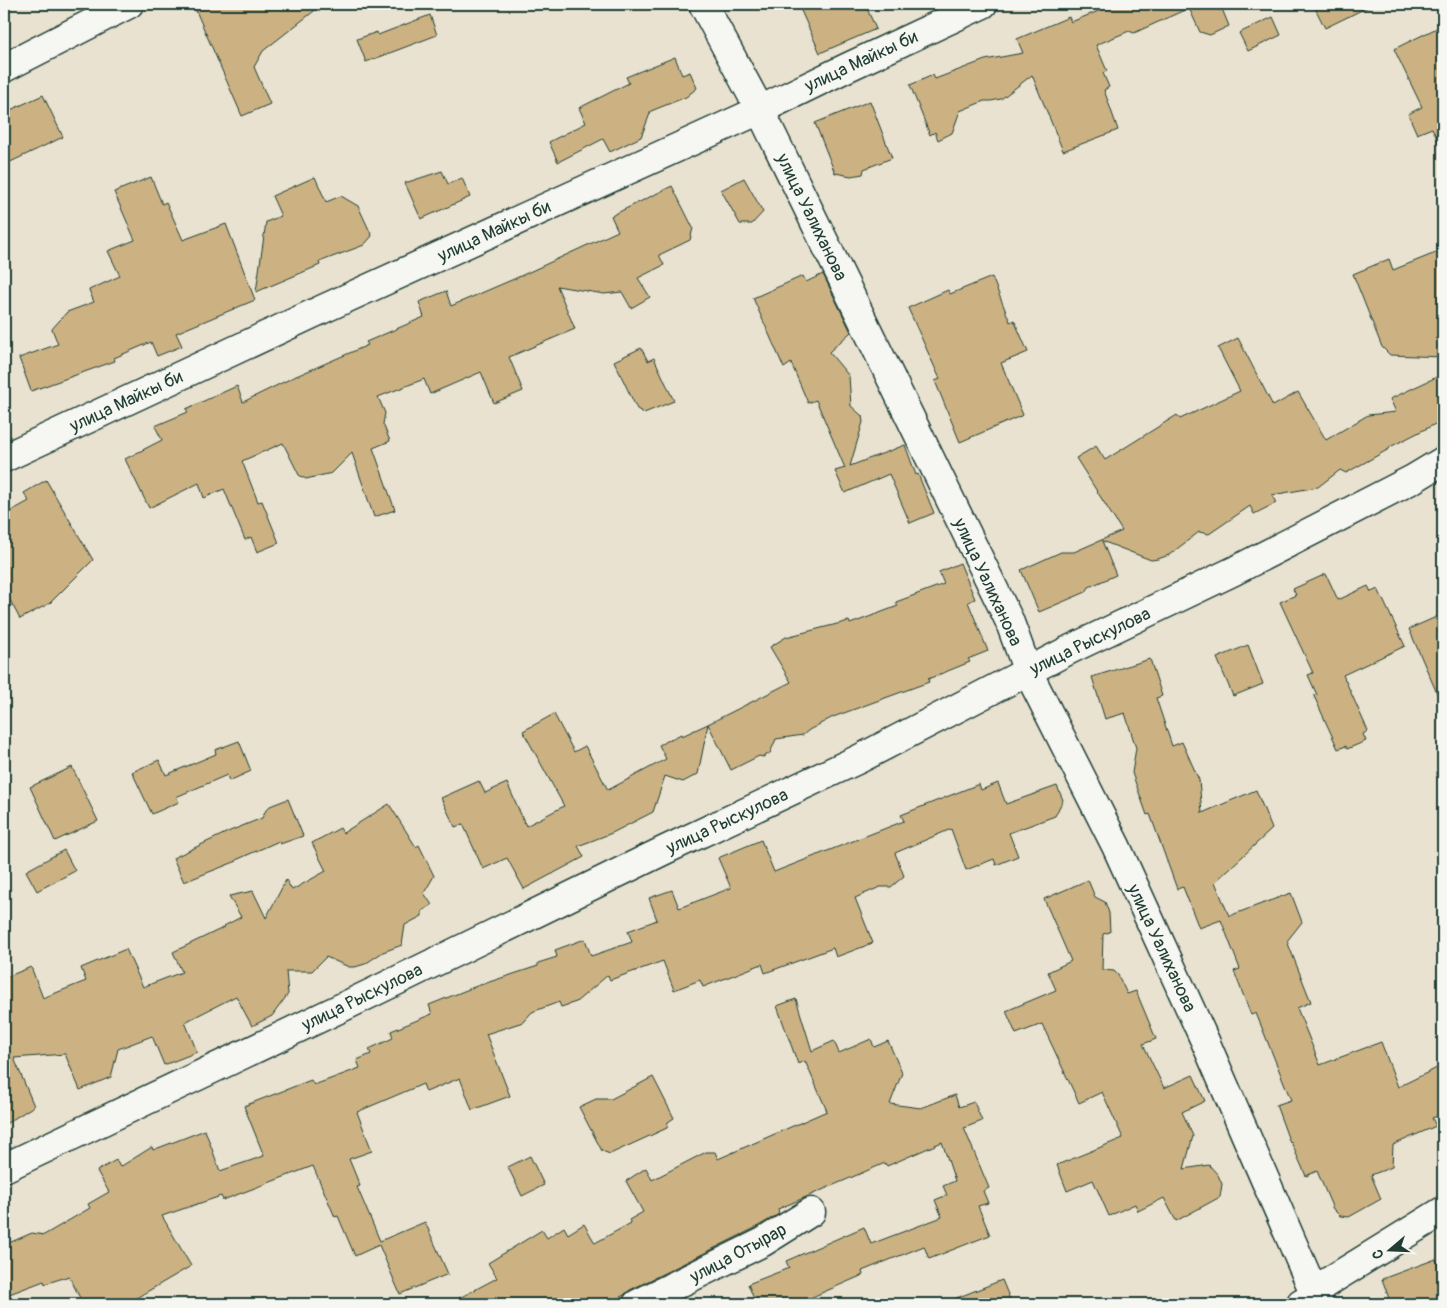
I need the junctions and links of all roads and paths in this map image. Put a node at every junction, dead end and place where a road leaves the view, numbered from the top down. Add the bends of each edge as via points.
1 (130, 4) edge
2 (703, 4) edge
3 (983, 4) edge
4 (4, 68) edge
5 (760, 110) junction
6 (4, 458) edge
7 (1443, 461) edge
8 (1028, 672) junction
9 (4, 1168) edge
10 (811, 1212) dead end
11 (1443, 1212) edge
12 (1311, 1301) edge
13 (637, 1304) edge

1 - 4 street
2 - 5 street, улица Уалиханова
3 - 5 street, улица Майкы би
5 - 6 street, улица Майкы би
5 - 8 street, улица Уалиханова via 1009,620
7 - 8 street, улица Рыскулова via 1234,571
8 - 9 street, улица Рыскулова via 859,759
8 - 12 street, улица Уалиханова via 1120,855 1204,1041
10 - 13 street, улица Отырар via 763,1242
11 - 12 street via 1323,1285

